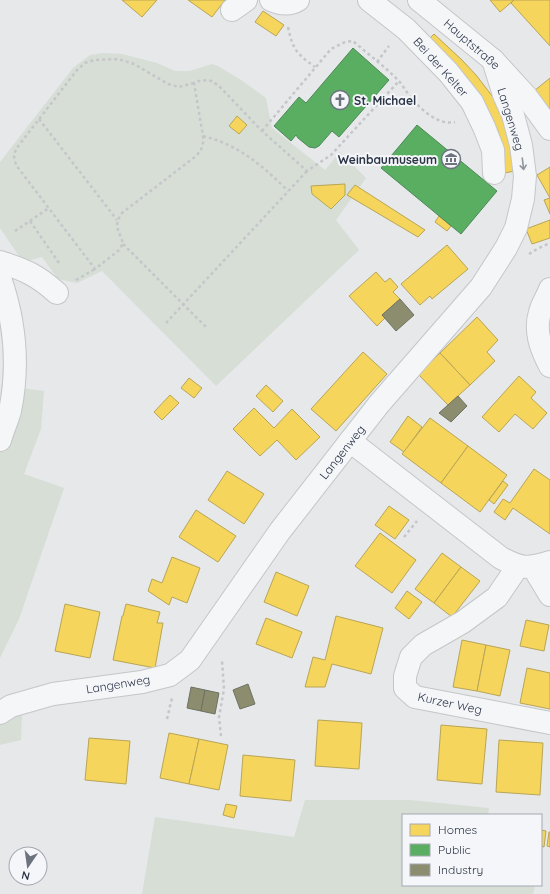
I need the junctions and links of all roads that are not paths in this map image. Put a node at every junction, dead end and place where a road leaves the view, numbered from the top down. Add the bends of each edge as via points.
1 (369, 0) edge
2 (419, 0) edge
3 (493, 60) junction
4 (550, 129) edge
5 (494, 174) dead end
6 (0, 262) edge
7 (0, 278) edge
8 (64, 285) road end
9 (550, 289) edge
10 (550, 366) edge
11 (0, 440) edge
12 (350, 441) junction
13 (533, 565) edge
14 (550, 595) edge
15 (0, 713) edge
16 (550, 723) edge

1 - 5 street, Bei der Kelter via 406,28 448,72 472,102 493,150
2 - 3 street, Hauptstraße
3 - 4 street, Hauptstraße via 526,96
3 -> 12 street, Langenweg via 521,146 525,176 516,228 497,264 481,287
6 - 8 street via 24,270 43,281
7 - 11 street via 13,326 15,370 10,411
9 - 10 street via 540,313 537,334
12 - 13 street via 501,558
12 - 15 street, Langenweg via 280,531 190,660 170,675 142,682 53,694 11,706
13 - 14 street
13 - 16 street, Kurzer Weg via 497,597 463,622 423,645 411,657 405,676 405,688 415,698

